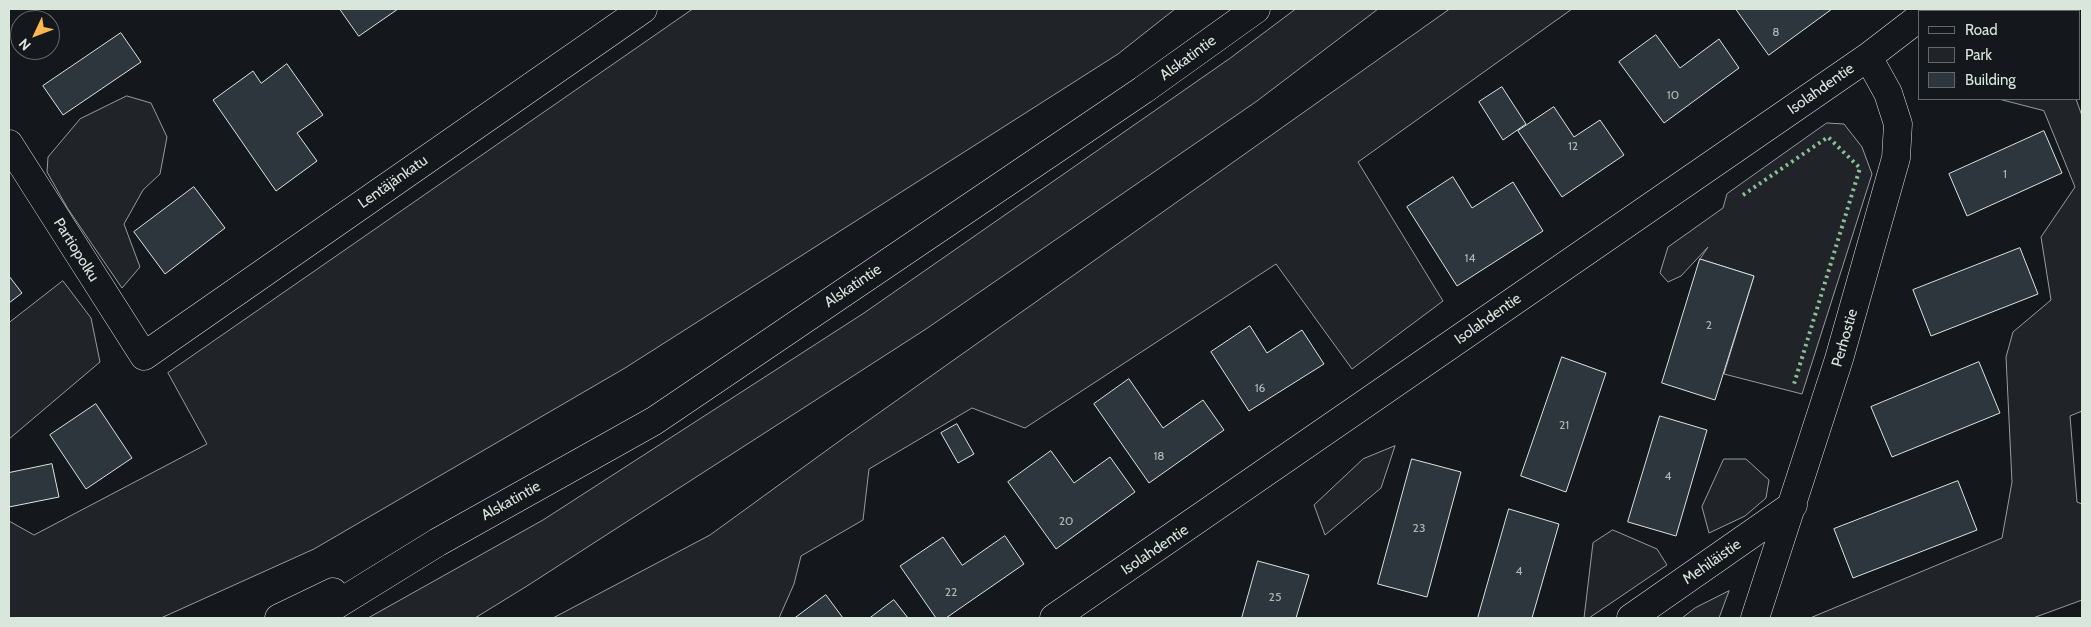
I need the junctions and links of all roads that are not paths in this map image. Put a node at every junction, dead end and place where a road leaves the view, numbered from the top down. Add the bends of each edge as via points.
1 (643, 9) edge
2 (1256, 9) edge
3 (1918, 19) edge
4 (1868, 57) junction
5 (9, 144) edge
6 (144, 356) joint
7 (1793, 505) junction
8 (438, 542) junction
9 (279, 618) edge
10 (315, 618) edge
11 (1054, 618) edge
12 (1631, 618) edge
13 (1756, 618) edge

1 - 6 street, Lentäjänkatu
2 - 8 street, Alskatintie via 1143,90 654,421
3 - 4 street, Isolahdentie
4 - 7 street, Perhostie via 1888,93 1898,124 1896,158 1839,359
4 - 11 street, Isolahdentie
5 - 6 street, Partiopolku
7 - 12 street, Mehiläistie
7 - 13 street, Perhostie
8 - 9 street, Alskatintie
8 - 10 street, Alskatintie

